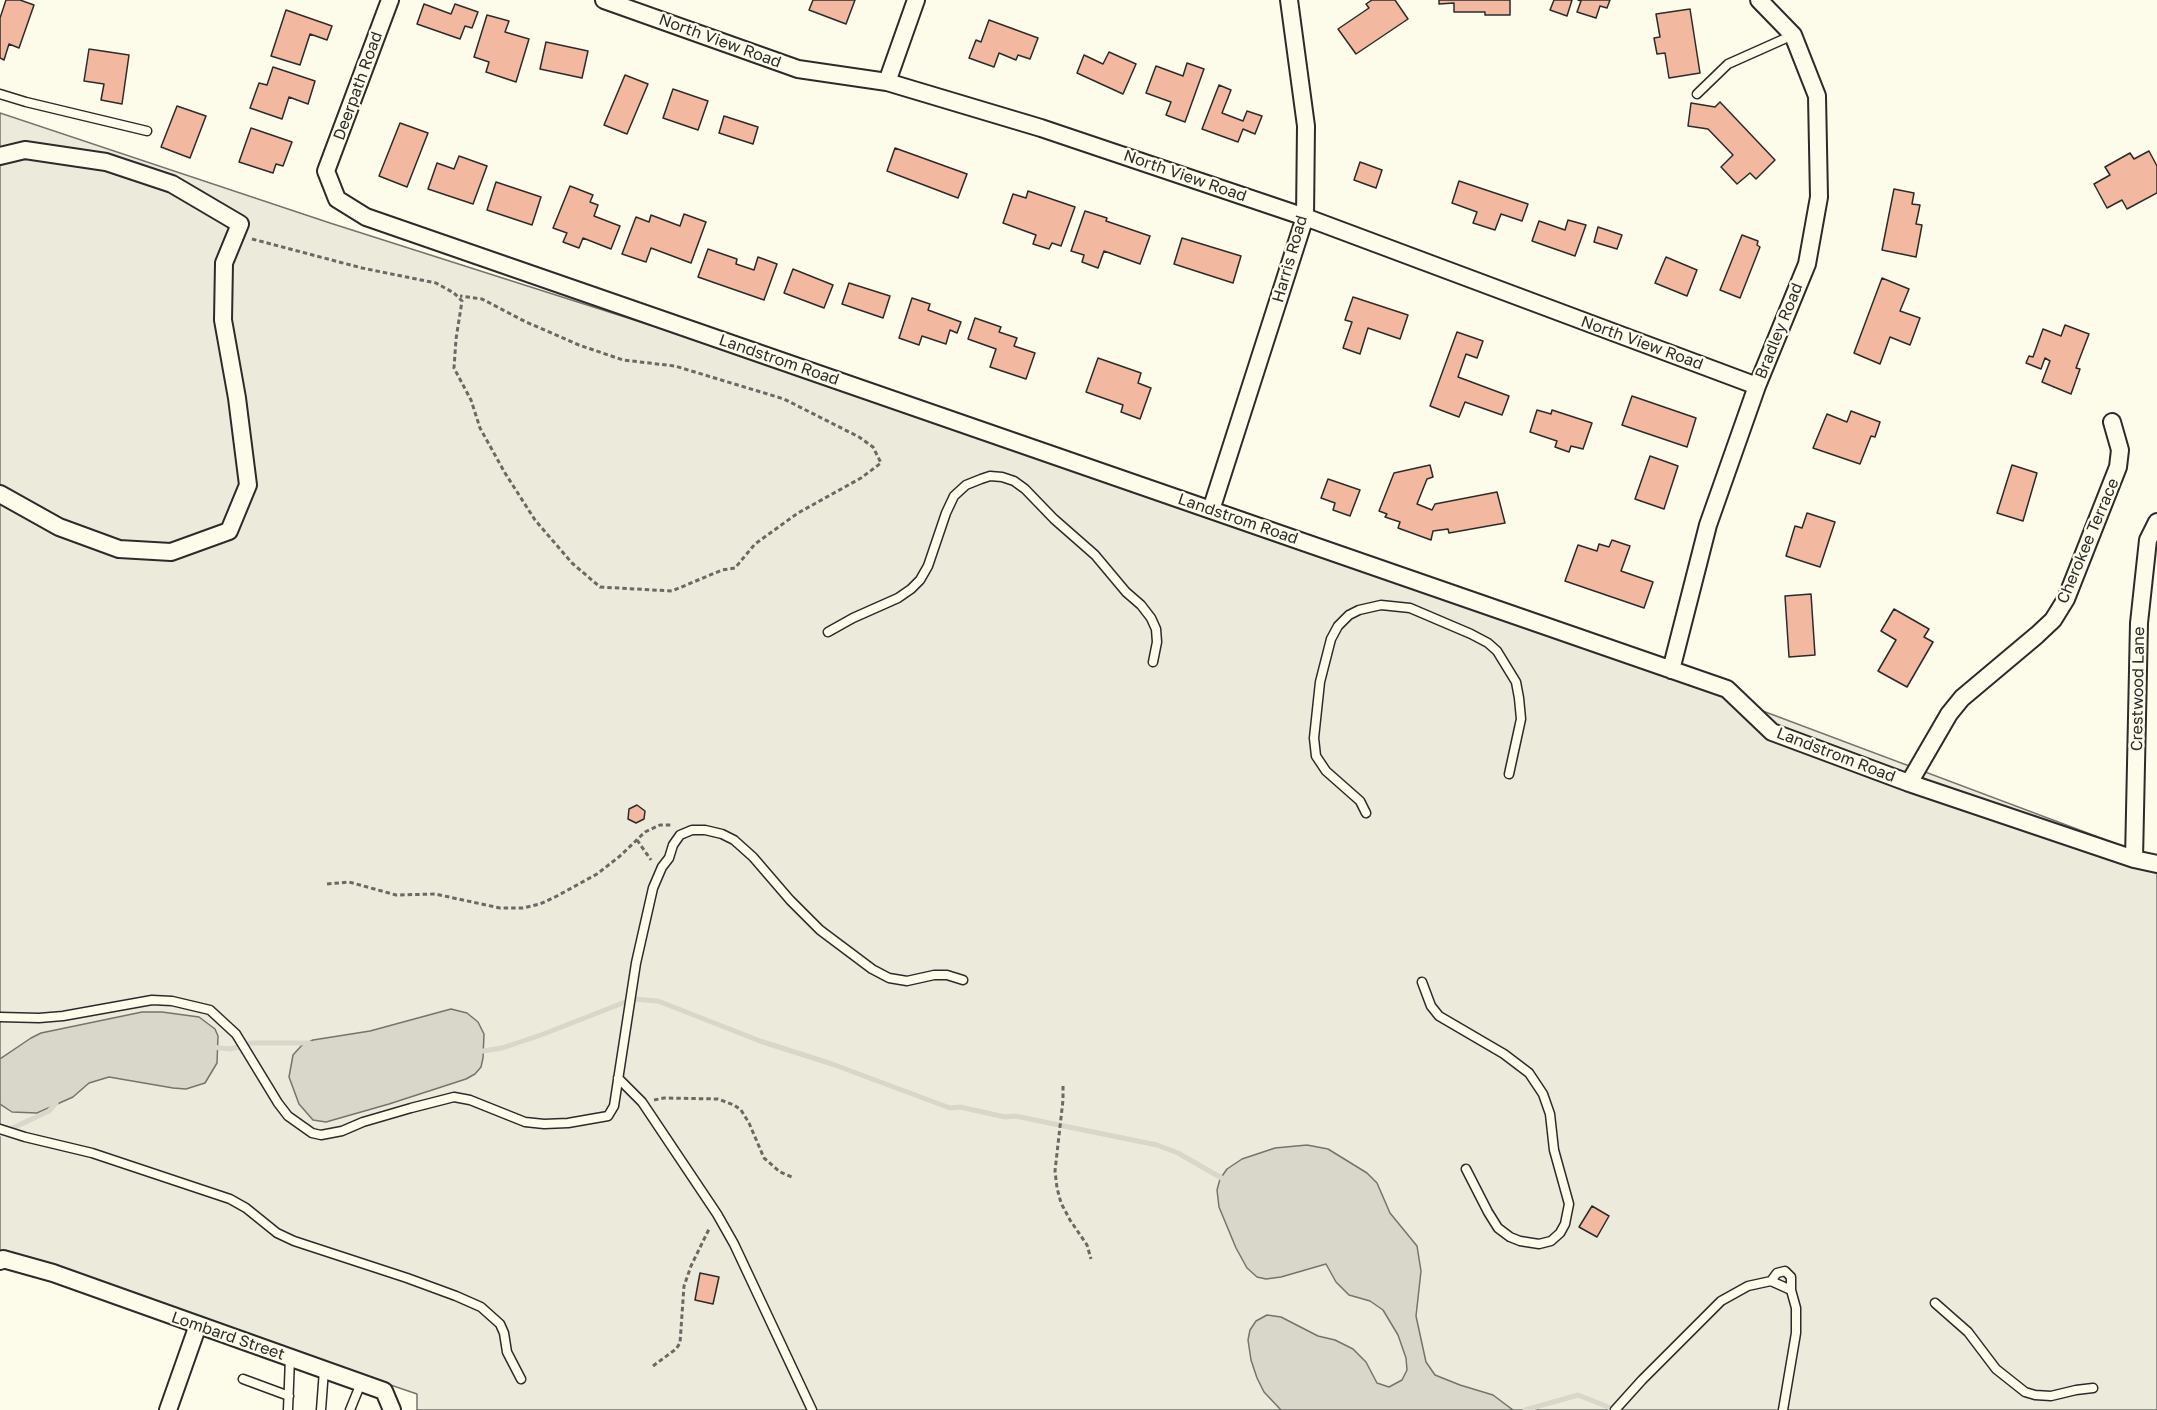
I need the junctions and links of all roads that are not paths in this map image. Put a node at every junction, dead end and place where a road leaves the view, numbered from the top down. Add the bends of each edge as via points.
1 (390, 0) edge
2 (604, 0) edge
3 (916, 0) edge
4 (1289, 0) edge
5 (1759, 0) edge
6 (1793, 35) junction
7 (888, 82) junction
8 (0, 94) edge
9 (1697, 94) dead end
10 (147, 131) dead end
11 (0, 156) edge
12 (326, 171) joint
13 (1305, 217) junction
14 (1757, 386) junction
15 (2112, 422) dead end
16 (0, 494) edge
17 (1211, 510) junction
18 (2157, 522) edge
19 (828, 632) dead end
20 (1153, 662) dead end
21 (1671, 670) junction
22 (1509, 774) dead end
23 (1909, 783) junction
24 (1365, 813) dead end
25 (2134, 859) junction
26 (2157, 864) edge
27 (963, 980) dead end
28 (1422, 982) dead end
29 (0, 1017) edge
30 (618, 1078) junction
31 (0, 1128) edge
32 (1466, 1168) dead end
33 (0, 1261) edge
34 (1771, 1281) junction
35 (1791, 1290) junction
36 (1935, 1303) dead end
37 (198, 1326) junction
38 (290, 1358) junction
39 (324, 1370) junction
40 (243, 1378) dead end
41 (521, 1379) dead end
42 (361, 1383) junction
43 (2092, 1388) dead end
44 (289, 1396) junction
45 (168, 1410) edge
46 (288, 1410) edge
47 (321, 1410) edge
48 (351, 1410) edge
49 (392, 1410) edge
50 (812, 1410) edge
51 (1616, 1410) edge
52 (1783, 1410) edge

1 - 12 street, Deerpath Road
2 - 7 street, North View Road via 798,69
3 - 7 street
4 - 13 street, Harris Road via 1306,126
5 - 6 street, Bradley Road
6 - 9 lane via 1728,64
6 - 14 street, Bradley Road via 1817,96 1819,197 1807,264
7 - 13 street, North View Road via 1041,128
8 - 10 lane
11 - 16 street via 25,150 106,162 172,184 240,224 224,263 223,320 248,485 229,531 171,552 119,549 60,527
12 - 17 street, Landstrom Road via 338,199 366,217
13 - 14 street, North View Road
13 - 17 street, Harris Road
14 - 21 street, Bradley Road via 1708,525
15 - 23 street, Cherokee Terrace via 2120,450 2118,467 2066,599 2053,620 1962,698
17 - 21 street, Landstrom Road
18 - 25 street, Crestwood Lane via 2148,540 2139,623
19 - 20 lane via 911,589 928,566 954,496 981,479 1002,477 1025,489 1141,605 1156,629
21 - 23 street, Landstrom Road via 1727,689 1772,732
22 - 24 lane via 1521,718 1516,682 1497,651 1488,642 1410,608 1382,605 1359,610 1338,626 1331,639 1320,682 1314,738 1316,756 1326,771 1360,801
23 - 25 street, Landstrom Road
25 - 26 street, Landstrom Road
27 - 30 lane via 947,975 907,981 872,969 820,930 739,844 722,834 692,830 680,835 673,845 653,888 636,963
28 - 32 lane via 1439,1016 1504,1054 1529,1073 1543,1094 1569,1204 1560,1233 1539,1244 1510,1237 1498,1228
29 - 30 lane via 63,1016 152,1000 210,1010 236,1034 288,1116 321,1135 454,1097 525,1122 595,1119 608,1116 614,1106
30 - 50 lane via 642,1102 717,1214
31 - 41 lane via 101,1156 230,1199 294,1241 481,1307 500,1324 507,1352
33 - 37 street, Lombard Street via 53,1273
34 - 35 lane
34 - 35 lane via 1777,1273 1785,1271 1791,1277
34 - 51 lane via 1748,1286 1720,1301
35 - 52 lane via 1796,1333
36 - 43 lane via 1968,1332 1996,1369 2025,1392 2051,1396
37 - 38 street, Lombard Street
37 - 45 street
38 - 39 street, Lombard Street
38 - 44 lane
39 - 42 street, Lombard Street
39 - 47 lane
40 - 44 lane
42 - 48 lane
42 - 49 street, Lombard Street via 384,1391
44 - 46 lane

